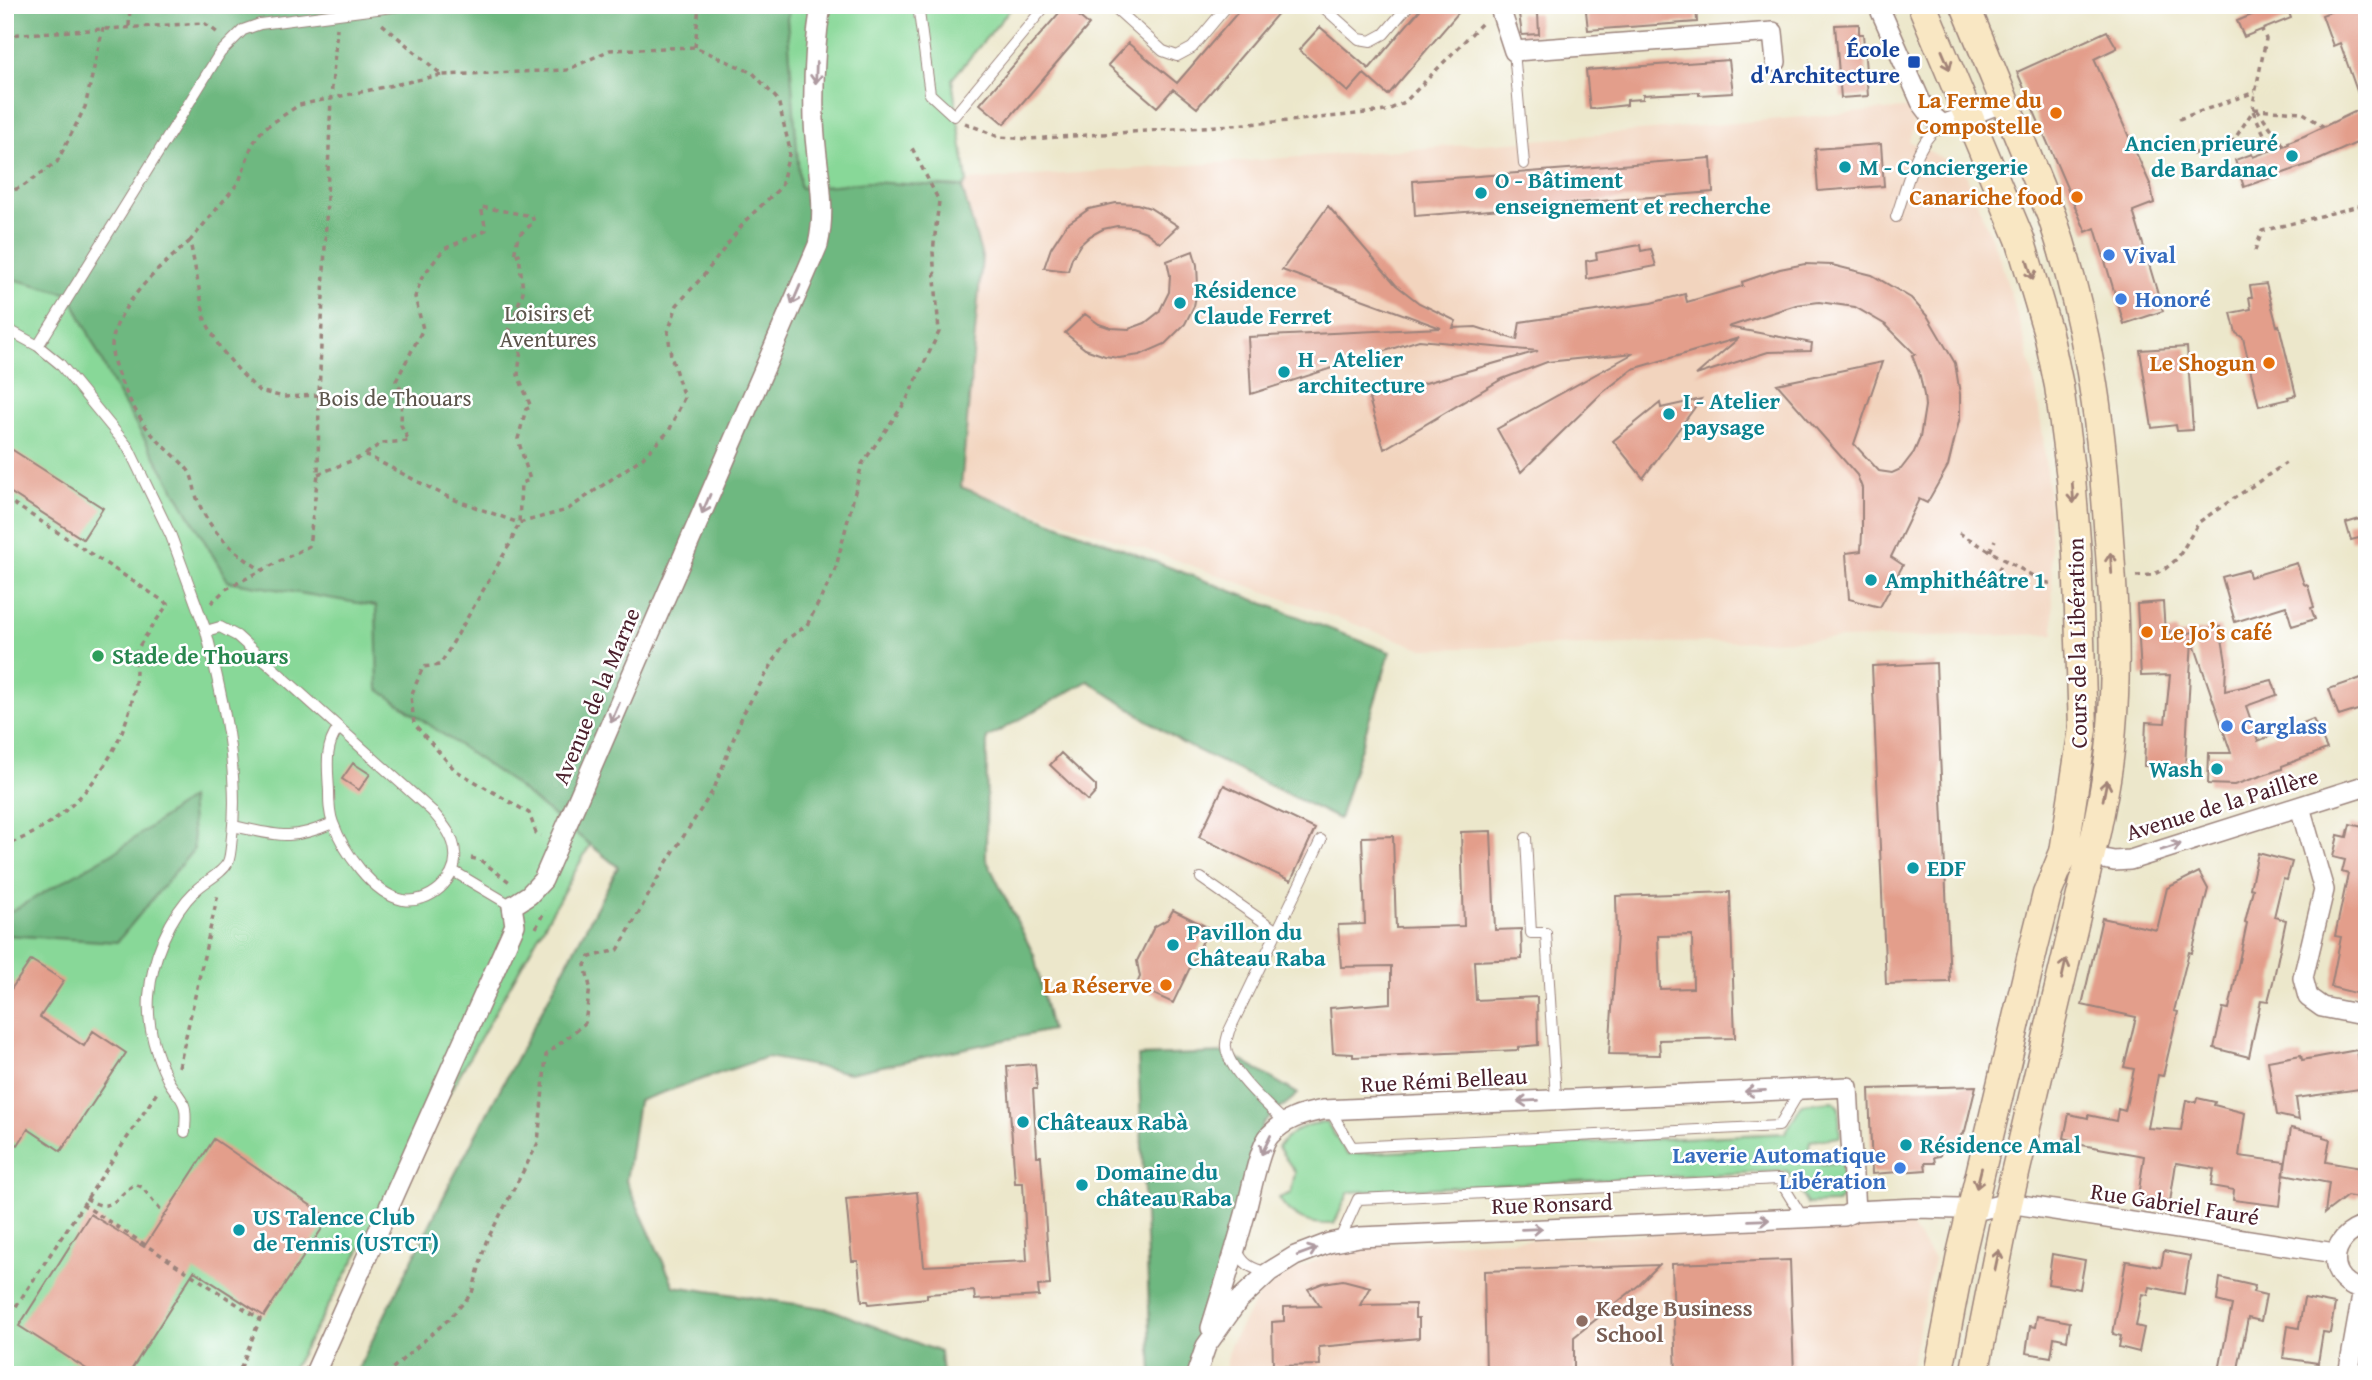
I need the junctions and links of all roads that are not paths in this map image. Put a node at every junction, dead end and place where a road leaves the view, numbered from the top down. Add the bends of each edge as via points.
1 (408, 5) edge
2 (821, 5) edge
3 (918, 5) edge
4 (1046, 5) edge
5 (1112, 5) edge
6 (1228, 5) edge
7 (1321, 5) edge
8 (1409, 5) edge
9 (1878, 5) edge
10 (1922, 5) edge
11 (1945, 5) edge
12 (1965, 5) edge
13 (1500, 8) edge
14 (1514, 51) junction
15 (1776, 62) dead end
16 (2004, 102) junction
17 (1956, 120) junction
18 (1524, 164) dead end
19 (1896, 217) dead end
20 (5, 328) edge
21 (38, 346) junction
22 (2091, 373) junction
23 (206, 631) junction
24 (338, 729) junction
25 (2367, 785) edge
26 (2300, 807) junction
27 (333, 823) junction
28 (233, 826) junction
29 (1526, 838) dead end
30 (1321, 840) dead end
31 (2064, 852) junction
32 (2091, 857) junction
33 (453, 871) junction
34 (1201, 878) dead end
35 (512, 906) junction
36 (1277, 931) junction
37 (2034, 946) junction
38 (2367, 1016) edge
39 (1801, 1088) junction
40 (1556, 1099) junction
41 (1329, 1110) junction
42 (1285, 1122) junction
43 (185, 1132) dead end
44 (2008, 1203) junction
45 (1856, 1211) junction
46 (1971, 1212) junction
47 (1803, 1218) junction
48 (2367, 1226) edge
49 (1338, 1241) junction
50 (1237, 1245) junction
51 (2335, 1253) junction
52 (1269, 1272) junction
53 (2365, 1290) edge
54 (1951, 1308) junction
55 (1206, 1346) junction
56 (1968, 1374) edge
57 (314, 1375) edge
58 (1196, 1375) edge
59 (1938, 1375) edge
60 (2348, 1375) edge

1 - 21 lane via 243,30 220,53
2 -> 35 street, Avenue de la Marne via 814,121 824,210 818,245 558,845 538,886
3 - 4 lane via 930,94 954,117
5 - 6 lane via 1163,51 1177,56 1192,48
7 - 8 lane via 1359,39 1371,41 1384,34
9 - 17 street via 1921,102 1930,114
10 -> 17 main road, Cours de la Libération
11 - 16 main road
12 - 16 main road, Cours de la Libération
13 - 14 street
14 - 15 street via 1773,32
14 - 18 lane
16 - 17 street
16 - 22 main road, Cours de la Libération via 2064,253
17 - 19 lane via 1928,135
17 - 22 main road via 2004,160 2047,258 2068,337
17 -> 31 main road, Cours de la Libération via 2029,267 2051,346 2067,435 2077,553 2083,729
20 - 21 lane
21 - 23 lane via 60,364 128,447 171,536
32 -> 22 main road, Cours de la Libération via 2108,774 2115,667 2105,475
23 - 24 lane via 220,626 237,636
23 - 28 lane via 223,703 234,791
24 - 27 lane via 328,751
24 - 33 lane via 445,827 454,844
25 - 26 street, Avenue de la Paillère
32 -> 26 street, Avenue de la Paillère via 2130,860
26 - 38 street via 2324,890 2303,978 2308,997 2322,1007
27 - 28 lane via 285,837
27 - 33 lane via 358,869 386,894 421,899 445,884
28 - 43 lane via 223,870 195,890 167,932 149,996 151,1031 167,1079 184,1105
29 - 40 lane via 1531,933 1546,933
30 - 36 lane
31 - 32 street, Avenue de la Paillère
31 - 37 main road, Cours de la Libération
44 -> 32 main road, Cours de la Libération
33 - 35 lane
34 - 36 lane
35 - 57 street via 515,925
36 - 42 lane via 1225,1046 1249,1087
37 - 44 main road via 2040,997 2000,1174 2001,1193
37 -> 46 main road, Cours de la Libération
39 -> 40 street, Rue Rémi Belleau
39 - 41 lane via 1779,1126 1352,1147
39 - 45 street, Rue Rémi Belleau via 1848,1087
40 -> 41 street, Rue Rémi Belleau
41 - 42 street, Rue Rémi Belleau
42 -> 50 street via 1268,1137 1260,1155
44 - 46 street
44 - 51 street, Rue Gabriel Fauré
56 -> 44 main road, Cours de la Libération
45 - 46 street, Rue Ronsard via 1938,1207
45 - 47 street, Rue Ronsard
46 - 54 main road, Cours de la Libération
46 - 56 main road via 1977,1254
49 -> 47 street, Rue Ronsard via 1395,1234
47 - 49 lane via 1779,1179 1358,1199
48 - 51 street via 2346,1234
52 -> 49 street, Rue Ronsard via 1294,1256
50 - 52 lane via 1248,1266
50 - 55 street
51 - 53 street via 2339,1273 2353,1288
52 - 55 street, Rue Ronsard via 1238,1301
53 - 60 street
54 - 56 main road
54 - 59 main road, Cours de la Libération
55 - 58 street, Rue Ronsard

